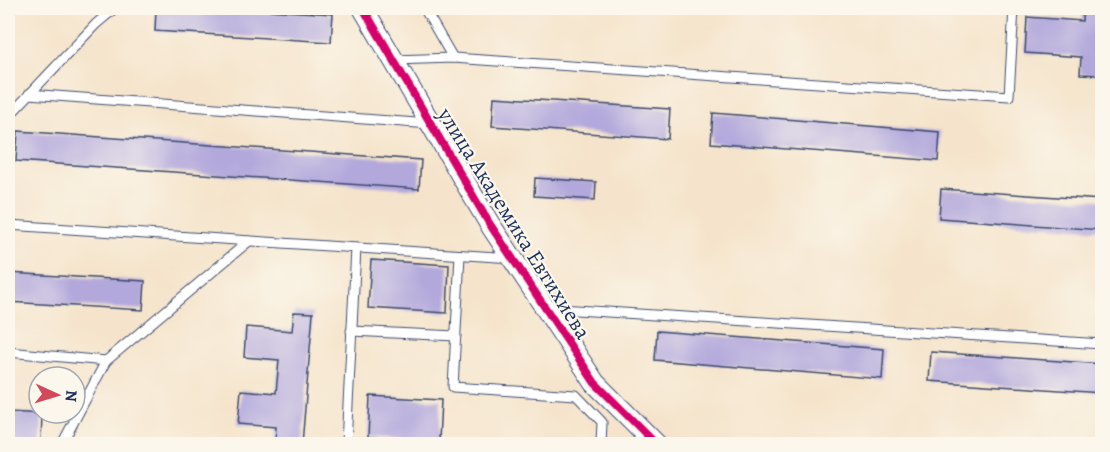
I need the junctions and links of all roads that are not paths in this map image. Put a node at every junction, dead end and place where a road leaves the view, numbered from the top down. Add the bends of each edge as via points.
1 (115, 8) edge
2 (363, 8) edge
3 (424, 8) edge
4 (1014, 8) edge
5 (453, 58) junction
6 (393, 60) junction
7 (29, 94) junction
8 (8, 117) edge
9 (431, 124) junction
10 (8, 225) edge
11 (249, 241) junction
12 (356, 248) junction
13 (460, 255) junction
14 (512, 258) junction
15 (545, 308) junction
16 (351, 331) junction
17 (456, 336) junction
18 (1102, 344) edge
19 (8, 352) edge
20 (106, 361) junction
21 (620, 408) junction
22 (603, 422) junction
23 (62, 444) edge
24 (346, 444) edge
25 (602, 444) edge
26 (656, 444) edge

1 - 7 lane
2 - 6 street, улица Академика Евтихиева
3 - 5 lane
4 - 5 lane via 1009,96
5 - 6 lane
6 - 9 street, улица Академика Евтихиева
7 - 8 lane
7 - 9 lane
9 - 14 street, улица Академика Евтихиева
10 - 11 lane
11 - 12 lane
11 - 20 lane
12 - 13 lane
12 - 16 lane
13 - 14 lane
13 - 17 lane
14 - 15 street, улица Академика Евтихиева
15 - 18 lane
15 - 21 street, улица Академика Евтихиева via 595,383
16 - 17 lane
16 - 24 lane
17 - 22 lane via 453,387 576,395
19 - 20 lane
20 - 23 lane
21 - 22 lane
21 - 26 street, улица Академика Евтихиева
22 - 25 lane

